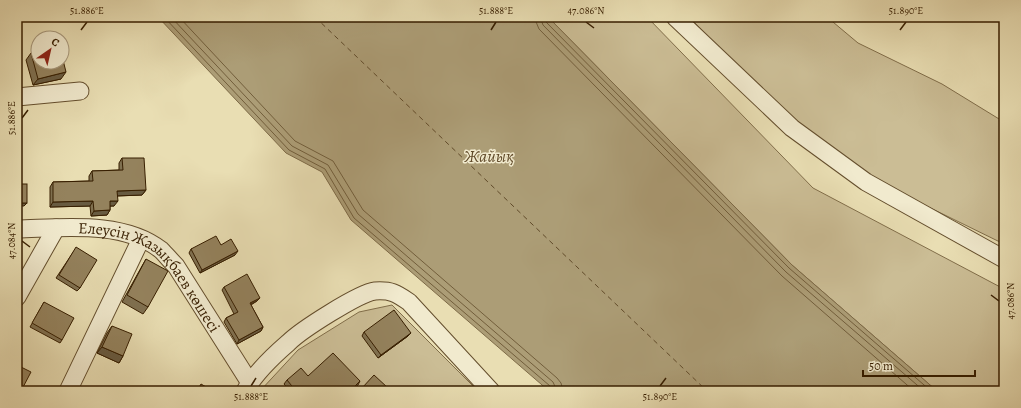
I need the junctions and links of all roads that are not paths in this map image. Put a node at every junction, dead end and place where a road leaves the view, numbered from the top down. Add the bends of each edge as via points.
1 (675, 17) edge
2 (80, 91) dead end
3 (17, 97) edge
4 (56, 228) junction
5 (17, 229) edge
6 (141, 239) junction
7 (1004, 258) edge
8 (17, 297) edge
9 (248, 387) edge
10 (68, 391) edge
11 (491, 391) edge

1 - 7 street via 792,128 866,182
2 - 3 street
4 - 5 street, Елеусін Жазықбаев көшесі
4 - 6 street, Елеусін Жазықбаев көшесі via 100,229
4 - 8 street
6 - 9 street, Елеусін Жазықбаев көшесі via 161,250 176,266
6 - 10 street
9 - 11 street via 289,342 355,298 374,291 393,291 409,302

